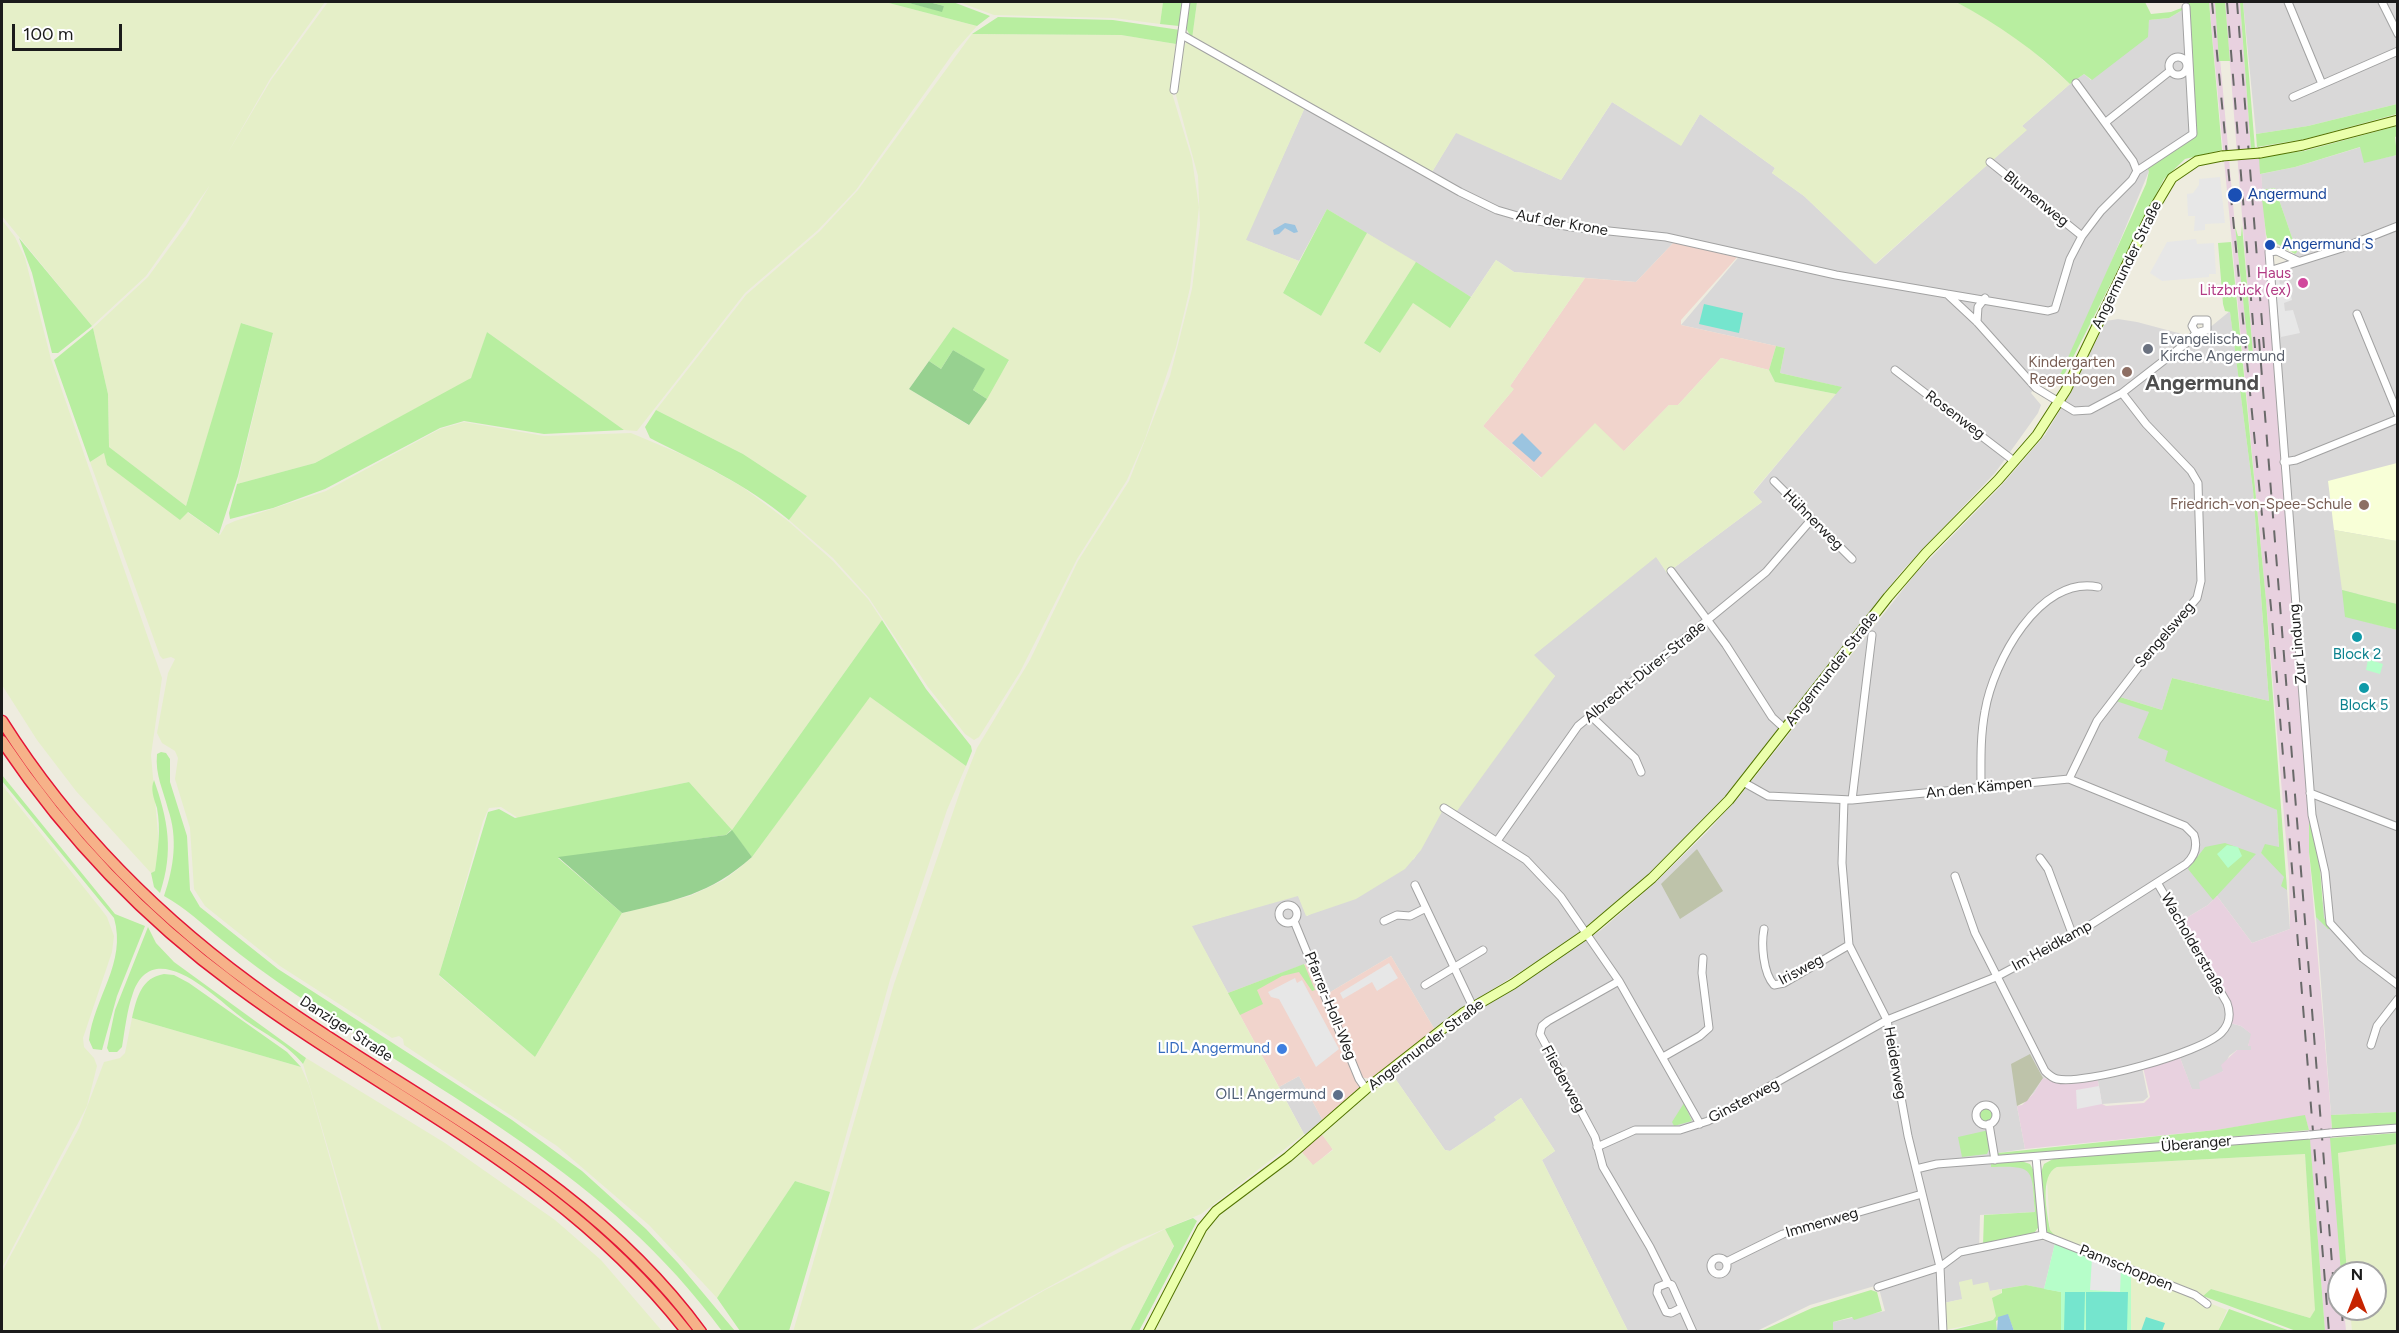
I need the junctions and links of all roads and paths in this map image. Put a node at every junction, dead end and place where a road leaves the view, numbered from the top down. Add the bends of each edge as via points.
1 (1186, 2) edge
2 (2288, 2) edge
3 (2382, 2) edge
4 (2186, 7) dead end
5 (2397, 34) edge
6 (1182, 35) junction
7 (2397, 51) edge
8 (2188, 66) junction
9 (2170, 71) junction
10 (2076, 83) dead end
11 (2322, 84) junction
12 (1174, 90) dead end
13 (2293, 97) dead end
14 (2397, 120) edge
15 (2106, 122) junction
16 (1990, 162) dead end
17 (2137, 171) junction
18 (2397, 226) edge
19 (2082, 236) junction
20 (2298, 261) junction
21 (2269, 271) junction
22 (1947, 294) junction
23 (1985, 298) junction
24 (2357, 314) dead end
25 (1977, 322) junction
26 (2196, 333) dead end
27 (1895, 370) dead end
28 (2122, 393) junction
29 (2059, 402) junction
30 (2397, 414) edge
31 (2397, 419) edge
32 (2014, 461) junction
33 (2284, 462) junction
34 (1774, 481) dead end
35 (1811, 520) junction
36 (1852, 560) dead end
37 (1671, 572) dead end
38 (2098, 587) dead end
39 (1708, 621) junction
40 (1872, 635) dead end
41 (1590, 715) junction
42 (2, 722) edge
43 (1785, 729) junction
44 (2, 741) edge
45 (1641, 772) dead end
46 (2069, 779) junction
47 (1743, 782) junction
48 (1981, 789) junction
49 (2310, 793) junction
50 (1848, 800) junction
51 (1444, 808) dead end
52 (2397, 827) edge
53 (1497, 841) junction
54 (2196, 844) joint
55 (2040, 858) dead end
56 (1954, 876) dead end
57 (2158, 884) junction
58 (1415, 885) dead end
59 (1426, 908) junction
60 (1294, 921) dead end
61 (1384, 921) dead end
62 (1764, 929) dead end
63 (1586, 934) junction
64 (2073, 936) junction
65 (1849, 945) junction
66 (1483, 950) dead end
67 (1703, 958) dead end
68 (1454, 968) junction
69 (1996, 977) junction
70 (1619, 981) junction
71 (1425, 985) dead end
72 (2397, 985) edge
73 (2397, 999) edge
74 (1473, 1007) junction
75 (1887, 1020) junction
76 (2371, 1045) dead end
77 (1663, 1057) junction
78 (1366, 1089) junction
79 (1700, 1124) junction
80 (1989, 1124) dead end
81 (2397, 1128) edge
82 (1597, 1147) junction
83 (2036, 1157) junction
84 (1995, 1160) junction
85 (1916, 1169) junction
86 (1922, 1194) junction
87 (2043, 1236) junction
88 (1726, 1262) dead end
89 (1940, 1268) junction
90 (1668, 1283) junction
91 (1878, 1287) dead end
92 (2207, 1304) dead end
93 (1681, 1308) junction
94 (687, 1332) edge
95 (701, 1332) edge
96 (1148, 1332) edge
97 (1693, 1332) edge
98 (1943, 1332) edge

1 - 6 street
2 - 11 street
3 - 5 street
4 - 8 street
6 - 12 street
6 - 22 street, Auf der Krone via 1497,210 1571,227 1666,237 1836,275
7 - 11 street
8 - 9 street via 2180,74
8 - 9 street via 2183,58 2175,57 2169,63
8 - 17 street via 2193,134
9 - 15 street
10 - 15 street
11 - 13 street
14 - 29 main road, Angermunder Straße, bridge via 2303,146 2222,156 2190,164 2177,173 2165,188
15 - 17 street
16 - 19 street, Blumenweg
17 - 19 street
18 - 20 street
19 - 23 street, Auf der Krone via 2070,259 2055,309 2048,311
20 - 21 street
20 - 21 street via 2271,251
21 - 33 street, Zur Lindung
22 - 23 street, Auf der Krone
22 - 25 street
23 - 25 street via 1978,308
24 - 30 street
25 - 29 street via 2036,388
26 - 28 street
27 - 32 street, Rosenweg
28 - 29 street via 2084,411 2074,411
28 - 46 street, Sengelsweg via 2196,479 2200,590 2097,720
29 - 32 main road, Angermunder Straße
31 - 33 street
32 - 43 main road, Angermunder Straße via 1899,584
33 - 49 street, Zur Lindung
34 - 35 street, Hühnerweg
35 - 36 street, Hühnerweg
35 - 39 street, Albrecht-Dürer-Straße via 1766,572
37 - 39 street
38 - 48 street via 2077,587 2048,598 2016,638 1992,685 1985,709
39 - 41 street, Albrecht-Dürer-Straße
39 - 43 street via 1772,717
40 - 50 street, Heiderweg
41 - 45 street via 1635,758
41 - 53 street, Albrecht-Dürer-Straße via 1568,738
42 - 95 highway, Danziger Straße via 38,775 101,851 188,935 274,1000 477,1130 567,1194 647,1268
43 - 47 main road, Angermunder Straße
44 - 94 highway, Danziger Straße via 89,854 188,949 300,1031 527,1178 593,1230
46 - 48 street, An den Kämpen
46 - 54 street, An den Kämpen via 2185,826 2193,832
47 - 50 street, An den Kämpen via 1768,796
47 - 63 main road, Angermunder Straße via 1660,870
48 - 50 street, An den Kämpen
49 - 52 street
49 - 72 street, Zur Lindung via 2330,923 2361,957
50 - 65 street, Heiderweg via 1842,862
51 - 53 street, Ginsterweg
53 - 63 street, Ginsterweg via 1546,878
54 - 57 street, Im Heidkamp via 2193,858
55 - 64 street via 2048,869
56 - 69 street
57 - 64 street, Im Heidkamp
57 - 69 street, Wacholderstraße via 2227,1003 2227,1026 2212,1038 2142,1066 2056,1079 2045,1071
58 - 59 street
59 - 61 street
59 - 68 street
60 - 78 street, Pfarrer-Holl-Weg
62 - 65 street, Irisweg via 1768,975 1774,985
63 - 70 street, Ginsterweg
63 - 74 main road, Angermunder Straße
64 - 69 street, Im Heidkamp
65 - 75 street, Heiderweg
66 - 68 street
67 - 77 street via 1701,973 1709,1028
68 - 71 street
68 - 74 street
69 - 75 street, Im Heidkamp
70 - 77 street, Ginsterweg
70 - 82 street, Fliederweg via 1548,1021 1540,1034
73 - 76 street via 2377,1026
74 - 78 main road, Angermunder Straße
75 - 79 street, Ginsterweg
75 - 85 street, Heiderweg
77 - 79 street, Ginsterweg
78 - 96 main road, Angermunder Straße via 1288,1157 1208,1218
79 - 82 street via 1680,1130 1635,1130
80 - 84 street
81 - 83 street, Überanger, bridge
82 - 90 street, Fliederweg via 1603,1167
83 - 84 street, Überanger
83 - 87 street
84 - 85 street, Überanger
85 - 86 street, Heiderweg
86 - 88 street, Immenweg via 1783,1234
86 - 89 street, Heiderweg
87 - 89 street via 1960,1252
87 - 92 street, Pannschoppen via 2195,1295
89 - 91 street
89 - 98 street, Heiderweg
90 - 93 street, Fliederweg
90 - 93 street via 1658,1287 1657,1293 1666,1312
93 - 97 street, Fliederweg

